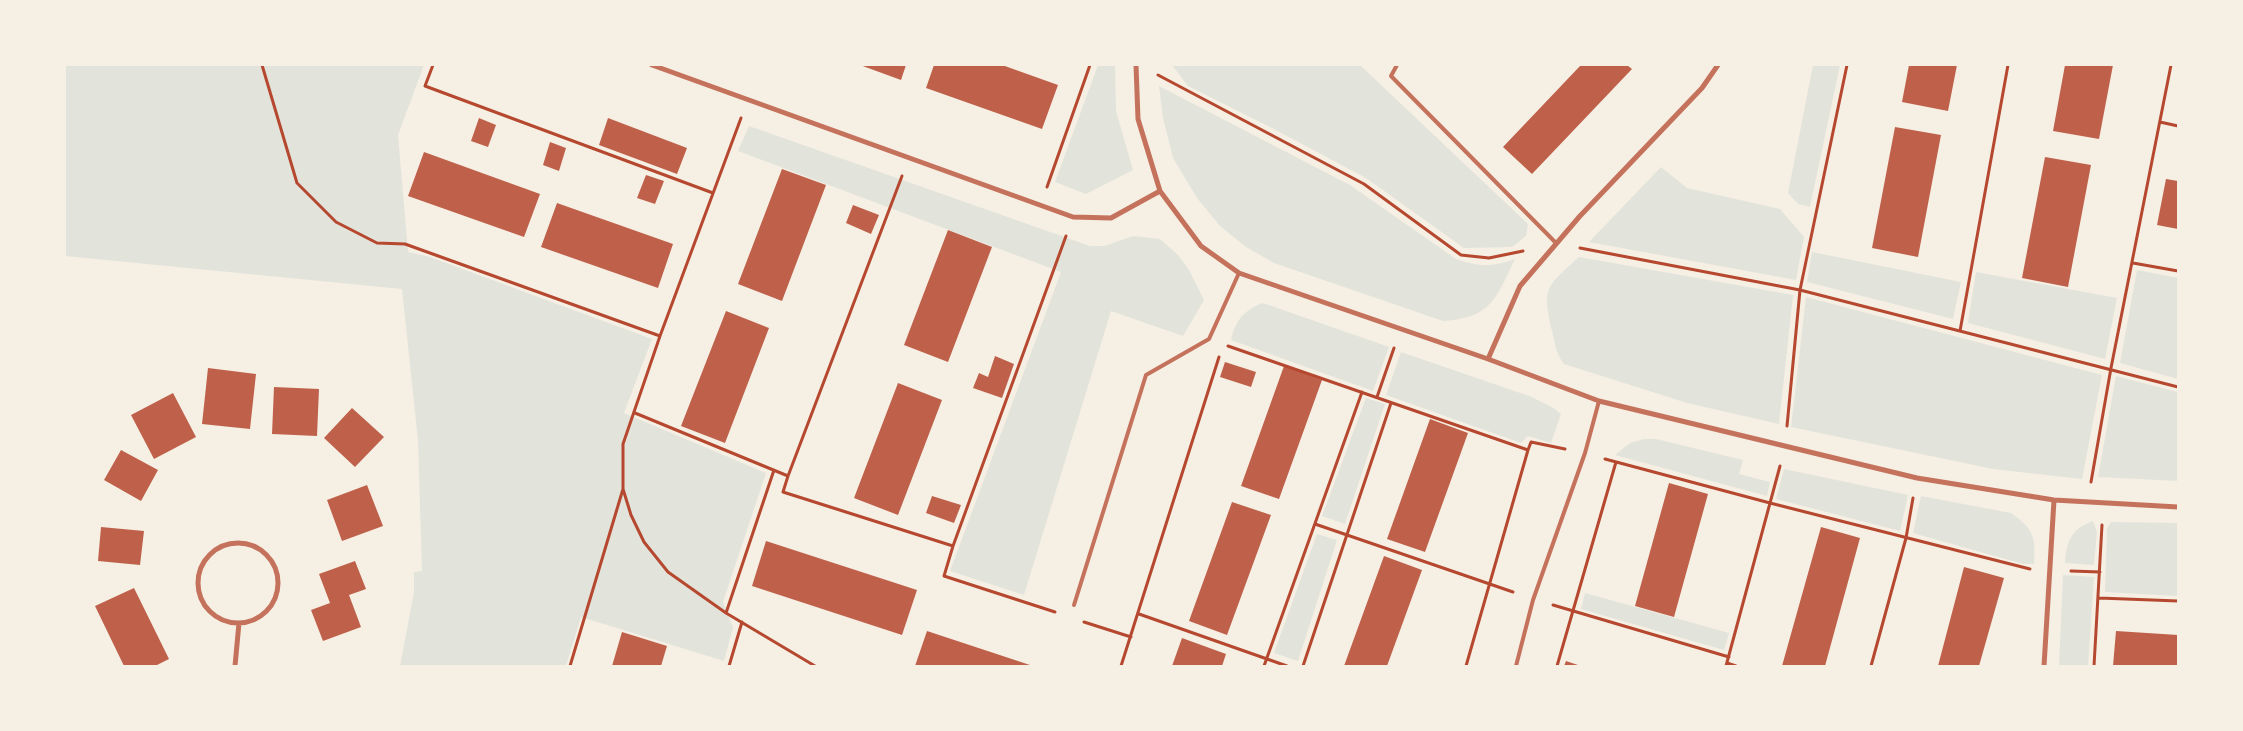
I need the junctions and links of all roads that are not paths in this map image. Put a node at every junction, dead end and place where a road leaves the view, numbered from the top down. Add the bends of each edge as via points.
1 (652, 65) edge
2 (1136, 65) edge
3 (1397, 65) edge
4 (1718, 65) edge
5 (1160, 191) junction
6 (1556, 243) junction
7 (1239, 273) junction
8 (1488, 359) junction
9 (1600, 401) junction
10 (2054, 500) junction
11 (2178, 507) edge
12 (1074, 606) dead end
13 (239, 623) junction
14 (235, 666) edge
15 (1516, 666) edge
16 (2044, 666) edge

1 - 5 street via 1073,217 1111,218
2 - 5 street via 1138,119
3 - 6 lane via 1390,76
4 - 6 street via 1702,88
5 - 7 street via 1201,246
6 - 8 street via 1520,286
7 - 8 street
7 - 12 lane via 1209,340 1146,375
8 - 9 street
9 - 10 street via 1917,478
9 - 15 lane via 1533,600
10 - 11 street
10 - 16 street
13 - 13 street via 214,615 204,605 198,579 202,565 220,546 246,543 269,556 276,567 278,593 264,614 252,621
13 - 14 street

